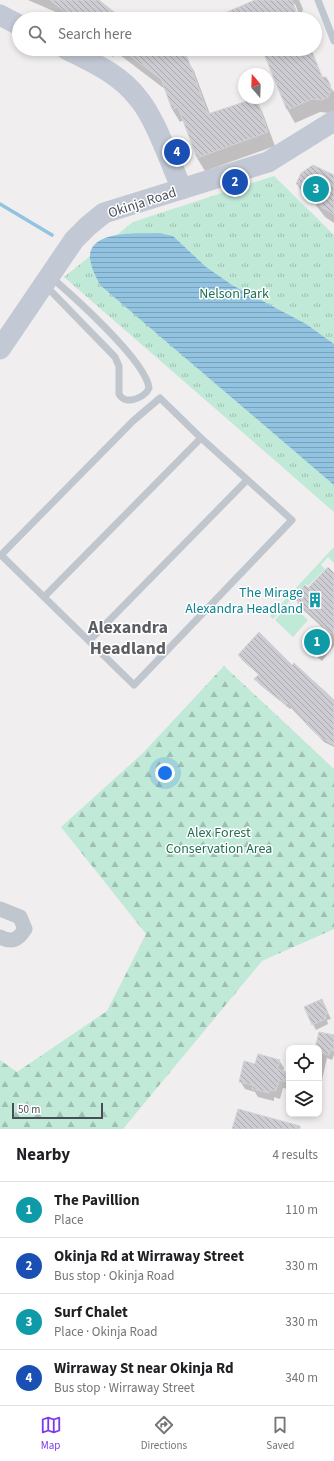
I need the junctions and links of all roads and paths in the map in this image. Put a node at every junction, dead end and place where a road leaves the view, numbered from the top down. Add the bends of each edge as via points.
1 (318, 0) edge
2 (0, 15) edge
3 (12, 21) edge
4 (334, 41) edge
5 (79, 56) edge
6 (334, 121) edge
7 (182, 189) junction
8 (48, 281) junction
9 (0, 349) edge
10 (145, 394) junction
11 (160, 398) junction
12 (142, 413) junction
13 (201, 438) junction
14 (247, 480) junction
15 (44, 597) junction
16 (89, 641) junction
17 (0, 909) edge
18 (0, 937) edge

1 - 4 lane
2 - 3 street
5 - 7 street via 110,72 139,98
6 - 7 street, Okinja Road via 268,162
7 - 8 street, Okinja Road via 104,213 74,240
8 - 9 street, Okinja Road
8 - 10 lane via 125,350 146,377 149,388
8 - 10 lane via 115,357 119,366 121,397 128,400
10 - 11 lane
10 - 12 lane
11 - 12 lane
11 - 13 lane
12 - 15 lane via 1,556
13 - 14 lane
13 - 15 lane
14 - 16 lane
14 - 16 lane via 292,520 134,685
15 - 16 lane
17 - 18 street via 20,917 25,929 14,941

